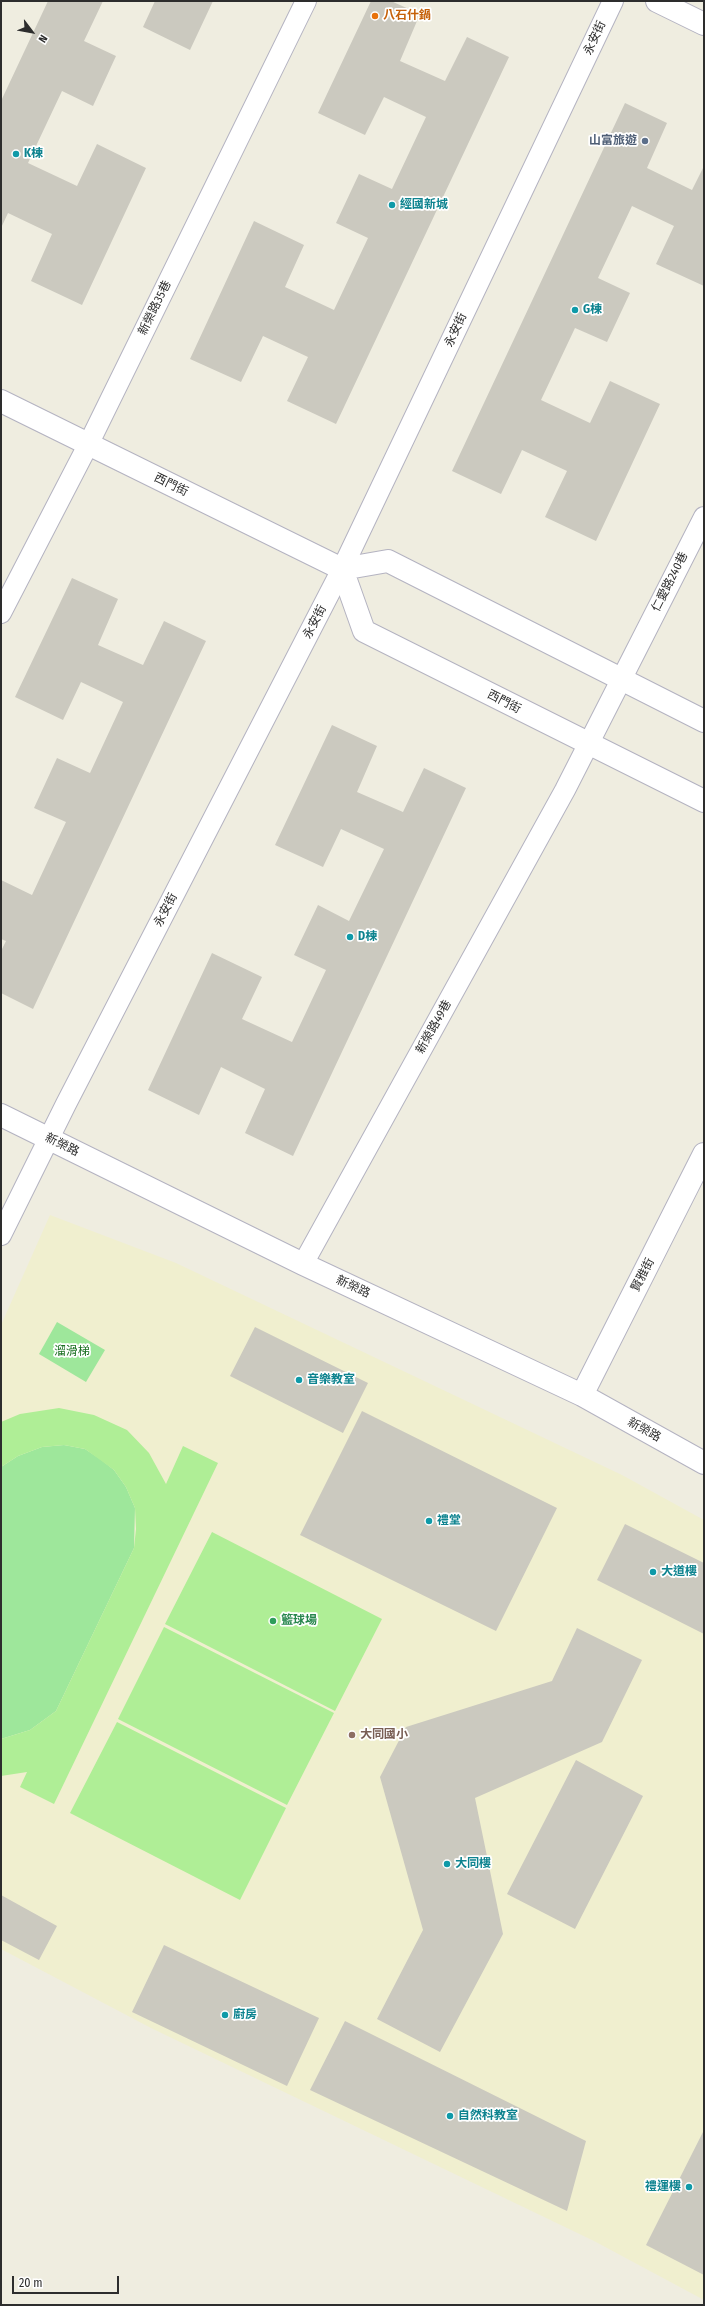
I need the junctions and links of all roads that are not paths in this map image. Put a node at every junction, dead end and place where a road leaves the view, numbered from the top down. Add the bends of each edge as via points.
1 (306, 1) edge
2 (613, 1) edge
3 (657, 1) edge
4 (704, 24) edge
5 (1, 401) edge
6 (88, 445) junction
7 (704, 517) edge
8 (342, 568) junction
9 (1, 613) edge
10 (620, 678) junction
11 (704, 721) edge
12 (588, 744) junction
13 (704, 801) edge
14 (1, 1115) edge
15 (49, 1139) junction
16 (704, 1154) edge
17 (1, 1235) edge
18 (304, 1264) junction
19 (582, 1395) junction
20 (704, 1463) edge

1 - 6 lane, 新榮路35巷
2 - 8 lane, 永安街
3 - 4 street
5 - 6 street, 西門街
6 - 8 street, 西門街
6 - 9 lane, 新榮路35巷
7 - 10 lane, 仁愛路240巷
8 - 10 street via 388,561
8 - 12 street, 西門街 via 364,632
8 - 15 lane, 永安街
10 - 11 street
10 - 12 lane, 仁愛路240巷
12 - 13 street, 西門街
12 - 18 lane, 新榮路49巷
14 - 15 street, 新榮路
15 - 17 lane, 永安街
15 - 18 street, 新榮路
16 - 19 street, 賢雅街
18 - 19 street, 新榮路
19 - 20 street, 新榮路

